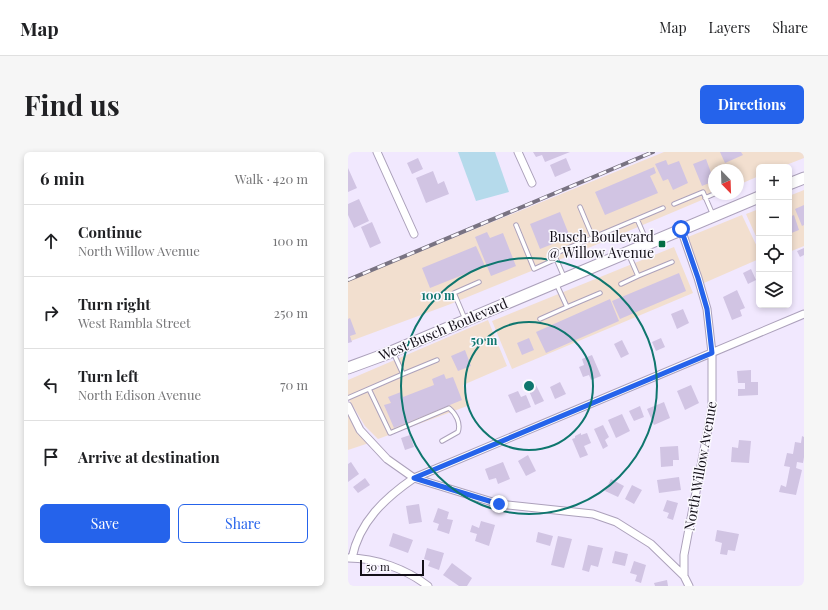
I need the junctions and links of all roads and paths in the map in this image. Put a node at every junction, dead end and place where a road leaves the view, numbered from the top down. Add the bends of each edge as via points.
1 (377, 152) edge
2 (518, 152) edge
3 (804, 178) edge
4 (532, 183) dead end
5 (792, 183) edge
6 (708, 197) edge
7 (705, 198) junction
8 (756, 198) edge
9 (674, 204) dead end
10 (580, 207) dead end
11 (663, 208) dead end
12 (713, 216) junction
13 (637, 219) junction
14 (516, 225) dead end
15 (681, 229) junction
16 (414, 234) dead end
17 (593, 238) junction
18 (647, 244) junction
19 (628, 252) junction
20 (556, 259) junction
21 (672, 262) dead end
22 (638, 276) junction
23 (560, 280) junction
24 (479, 282) dead end
25 (621, 284) dead end
26 (600, 293) dead end
27 (566, 307) junction
28 (804, 314) edge
29 (540, 319) dead end
30 (465, 320) junction
31 (393, 351) junction
32 (712, 353) junction
33 (437, 360) dead end
34 (348, 368) edge
35 (403, 374) junction
36 (369, 389) junction
37 (348, 398) edge
38 (348, 406) edge
39 (442, 441) dead end
40 (414, 478) junction
41 (350, 558) edge
42 (684, 576) junction
43 (428, 586) edge
44 (688, 586) edge

1 - 16 street
2 - 4 street
3 - 5 main road
6 - 7 lane
7 - 9 lane via 703,192
7 - 12 lane
8 - 12 main road, West Busch Boulevard
10 - 17 lane
11 - 13 lane
12 - 15 main road, West Busch Boulevard
13 - 17 lane
13 - 18 lane
14 - 20 lane via 534,269
15 - 18 main road, West Busch Boulevard
15 - 32 street, North Willow Avenue via 707,309
17 - 20 lane via 554,254
18 - 19 main road, West Busch Boulevard
19 - 22 lane
19 - 23 main road, West Busch Boulevard
20 - 23 lane
21 - 22 lane
22 - 25 lane
23 - 27 lane
23 - 30 main road, West Busch Boulevard
24 - 30 lane via 454,293
26 - 27 lane
27 - 29 lane
28 - 32 street
30 - 31 main road, West Busch Boulevard
31 - 34 main road, West Busch Boulevard
31 - 35 lane
32 - 40 street
32 - 42 street, North Willow Avenue via 712,408 684,556
33 - 35 lane
35 - 36 lane
36 - 37 lane
36 - 39 lane via 390,434 449,408 456,414 459,428 458,432
38 - 40 street via 360,430 387,459
40 - 41 street via 396,490 374,512 360,532
40 - 42 street via 499,504 593,514 616,522 651,544
41 - 43 street via 368,559 385,564 419,579
42 - 44 street, North Willow Avenue

